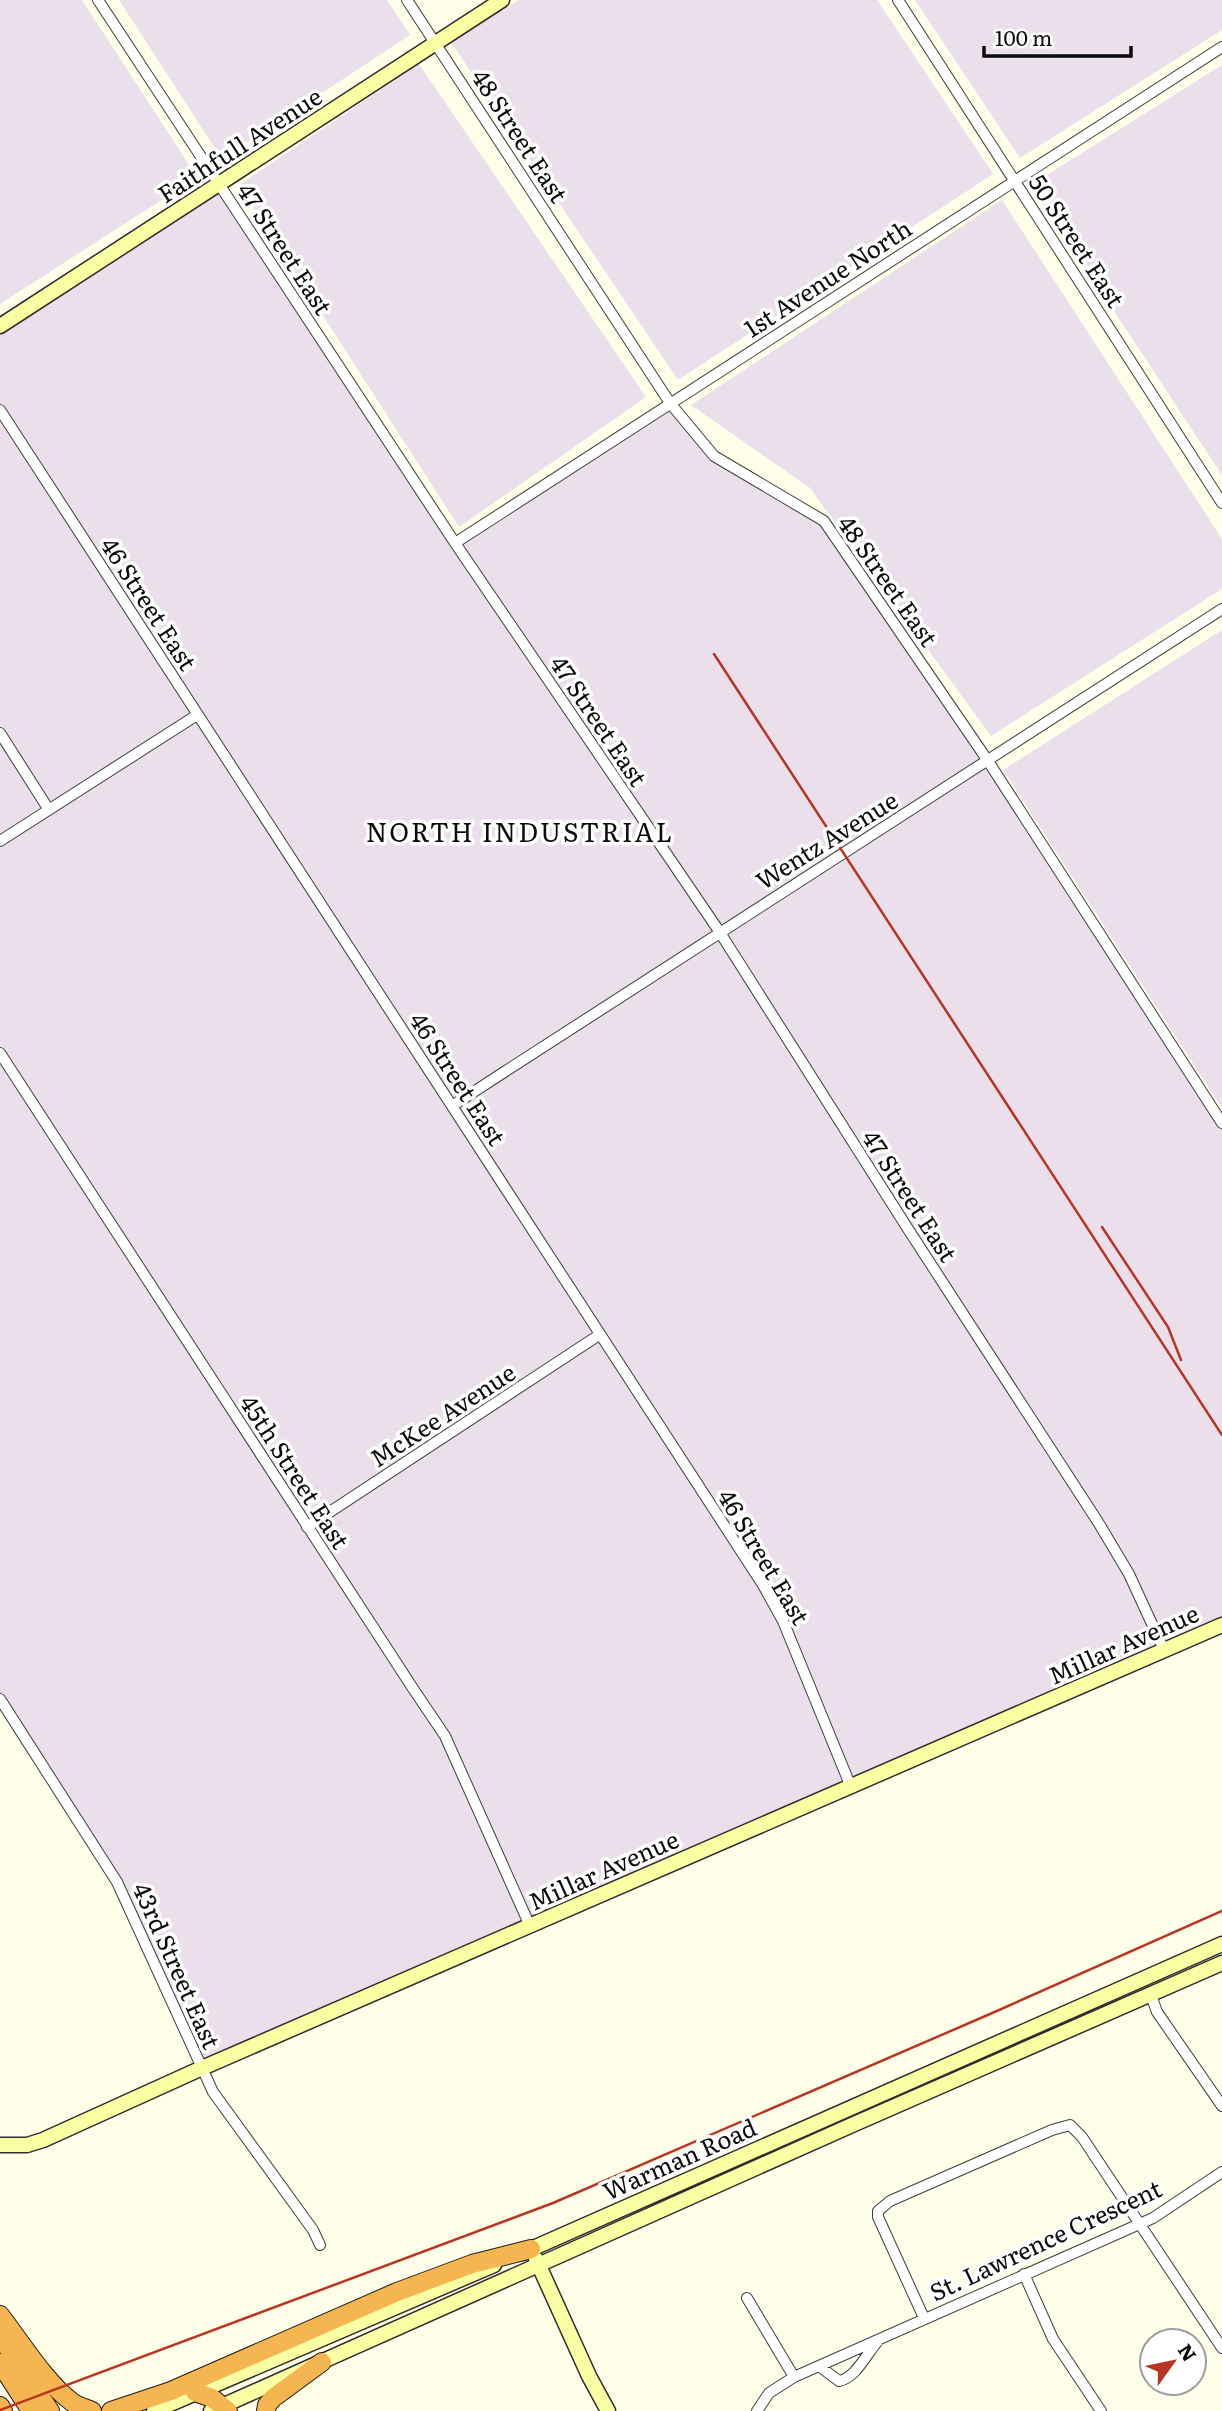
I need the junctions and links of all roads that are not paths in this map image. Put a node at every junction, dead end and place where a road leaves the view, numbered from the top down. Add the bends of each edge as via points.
1 (98, 0) edge
2 (407, 0) edge
3 (502, 0) edge
4 (898, 0) edge
5 (436, 43) junction
6 (1222, 47) edge
7 (1015, 180) junction
8 (218, 184) junction
9 (0, 326) edge
10 (670, 403) junction
11 (0, 410) edge
12 (1222, 503) edge
13 (455, 543) junction
14 (1222, 608) edge
15 (197, 715) junction
16 (0, 733) edge
17 (988, 761) junction
18 (49, 810) junction
19 (0, 841) edge
20 (719, 931) junction
21 (0, 1053) edge
22 (452, 1106) junction
23 (1222, 1123) edge
24 (600, 1335) junction
25 (307, 1527) junction
26 (1222, 1625) edge
27 (1164, 1650) junction
28 (0, 1699) edge
29 (851, 1787) junction
30 (530, 1926) junction
31 (1222, 1944) edge
32 (1222, 1955) edge
33 (1222, 1963) edge
34 (1151, 1994) junction
35 (202, 2068) junction
36 (1222, 2106) edge
37 (0, 2144) edge
38 (1222, 2172) edge
39 (1139, 2224) junction
40 (320, 2245) dead end
41 (531, 2249) junction
42 (540, 2265) junction
43 (1024, 2274) junction
44 (747, 2298) dead end
45 (0, 2315) edge
46 (924, 2318) junction
47 (0, 2336) edge
48 (882, 2337) junction
49 (1222, 2348) edge
50 (322, 2362) junction
51 (0, 2363) edge
52 (819, 2366) junction
53 (794, 2377) junction
54 (195, 2392) junction
55 (0, 2406) edge
56 (221, 2409) edge
57 (3, 2411) edge
58 (31, 2411) edge
59 (52, 2411) edge
60 (92, 2411) edge
61 (111, 2411) edge
62 (154, 2411) edge
63 (266, 2411) edge
64 (608, 2411) edge
65 (757, 2411) edge
66 (1101, 2411) edge

1 - 8 street, 47 Street East
2 - 5 street, 48 Street East
3 - 5 main road, Faithfull Avenue
4 - 7 street, 50 Street East
5 - 8 main road, Faithfull Avenue
5 - 10 street, 48 Street East
6 - 7 street, 1st Avenue North
7 - 10 street, 1st Avenue North
7 - 12 street, 50 Street East
8 - 9 main road, Faithfull Avenue
8 - 13 street, 47 Street East
10 - 13 street, 1st Avenue North
10 - 17 street, 48 Street East via 714,456 824,521
11 - 15 street, 46 Street East
13 - 20 street, 47 Street East
14 - 17 street, Wentz Avenue
15 - 18 street
15 - 22 street, 46 Street East
16 - 18 street
17 - 20 street, Wentz Avenue
17 - 23 street, 48 Street East
18 - 19 street
20 - 22 street, Wentz Avenue
20 - 27 street, 47 Street East via 1098,1522 1129,1574
21 - 25 street, 45th Street East
22 - 24 street, 46 Street East
24 - 25 street, McKee Avenue
24 - 29 street, 46 Street East via 773,1603
25 - 30 street, 45th Street East via 445,1736
26 - 27 main road, Millar Avenue
27 - 29 main road, Millar Avenue
28 - 35 street, 43rd Street East via 117,1882
29 - 30 main road, Millar Avenue
30 - 35 main road, Millar Avenue
31 - 41 main road, Warman Road
32 - 34 main road via 1165,1980
33 - 34 main road, Warman Road
34 - 36 street via 1157,2012
34 - 42 main road, Warman Road
35 - 37 main road, Millar Avenue via 43,2140
35 - 40 street, 43rd Street East via 213,2092
38 - 39 street, St. Lawrence Crescent
39 - 43 street, St. Lawrence Crescent
39 - 46 street via 1082,2137 1070,2126 1052,2130 890,2201 878,2211
39 - 49 street
41 - 42 main road
41 - 54 main road, Warman Road
41 - 61 highway via 472,2263 171,2391
42 - 50 main road, Warman Road
42 - 64 main road
43 - 46 street, St. Lawrence Crescent
43 - 66 street via 1053,2339
44 - 53 street
45 - 60 highway via 63,2394
46 - 48 street, St. Lawrence Crescent
47 - 59 highway
48 - 52 street, St. Lawrence Crescent
48 - 52 street, St. Lawrence Crescent via 847,2379 839,2381
50 - 56 main road, Warman Road
50 - 63 highway via 273,2398
51 - 58 highway
52 - 53 street, St. Lawrence Crescent
53 - 65 street, St. Lawrence Crescent via 769,2393
54 - 56 highway via 212,2398
54 - 62 main road, Warman Road
55 - 57 highway

